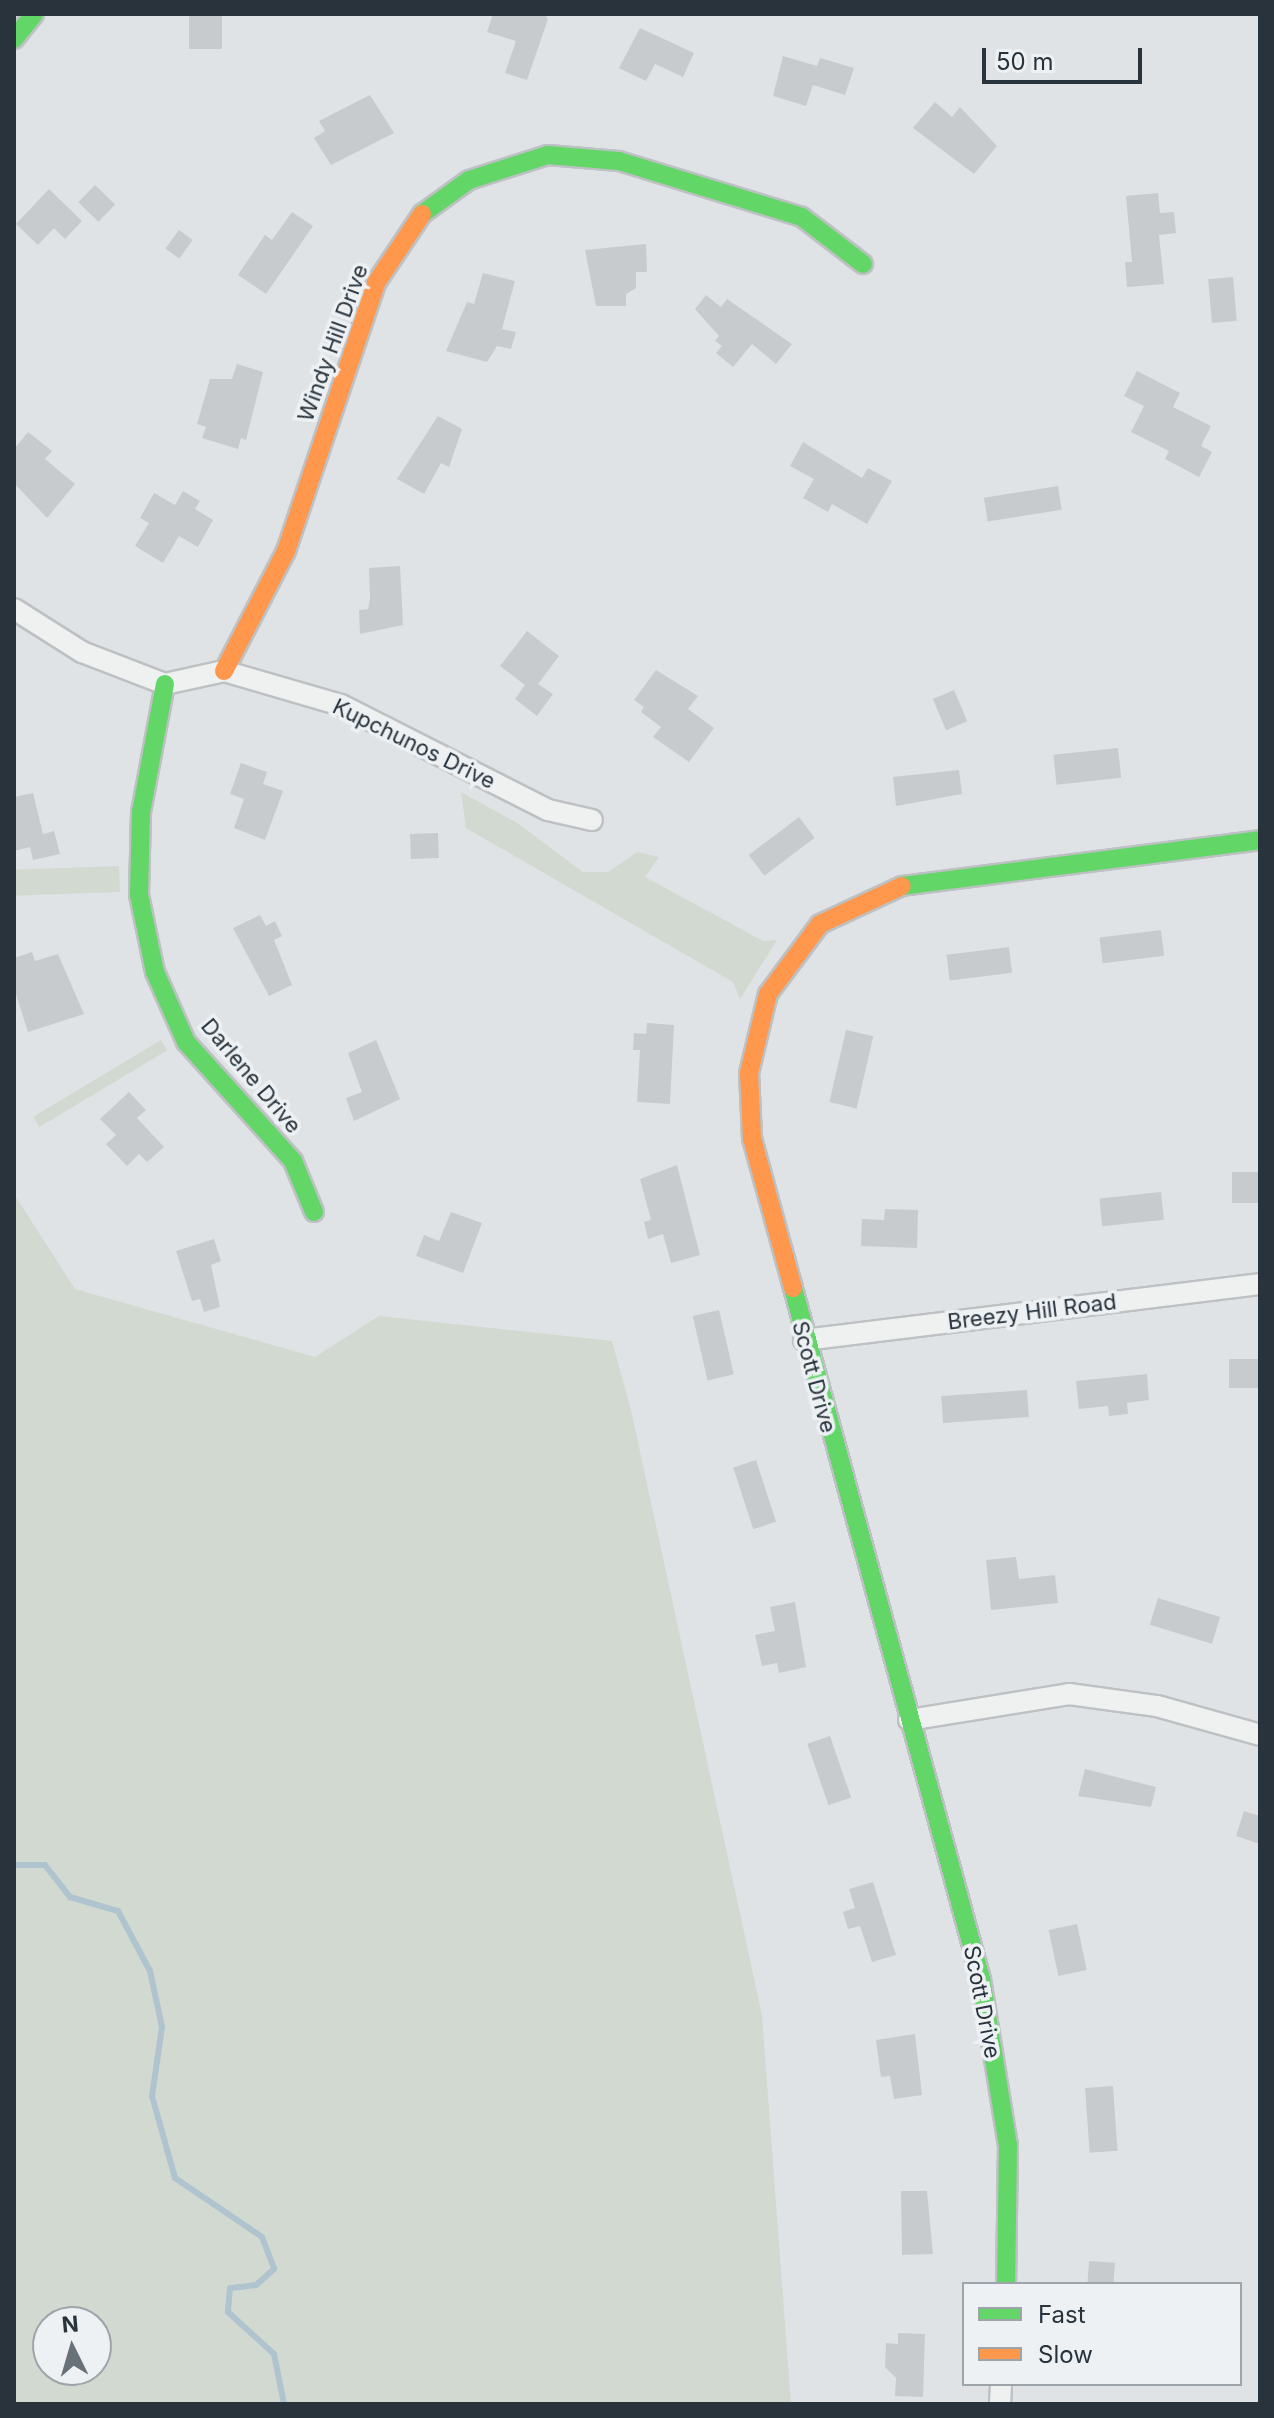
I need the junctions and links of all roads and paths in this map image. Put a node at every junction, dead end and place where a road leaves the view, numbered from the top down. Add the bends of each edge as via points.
1 (34, 14) edge
2 (14, 39) edge
3 (863, 264) dead end
4 (14, 609) edge
5 (224, 671) junction
6 (165, 684) junction
7 (592, 820) dead end
8 (1260, 840) edge
9 (314, 1212) dead end
10 (1260, 1284) edge
11 (804, 1340) junction
12 (909, 1720) junction
13 (1260, 1735) edge
14 (1006, 2282) edge

1 - 2 street
3 - 5 street, Windy Hill Drive via 802,217 619,161 548,155 469,180 415,219 376,283 286,551
4 - 6 street via 82,652
5 - 6 street, Kupchunos Drive
5 - 7 street, Kupchunos Drive via 341,705 548,810
6 - 9 street, Darlene Drive via 141,812 139,895 155,972 186,1042 293,1161
8 - 11 street, Scott Drive via 900,886 820,924 768,994 749,1073 752,1138
10 - 11 street, Breezy Hill Road
11 - 12 street, Scott Drive
12 - 13 street via 1069,1694 1157,1706
12 - 14 street, Scott Drive via 981,1979 1008,2145

